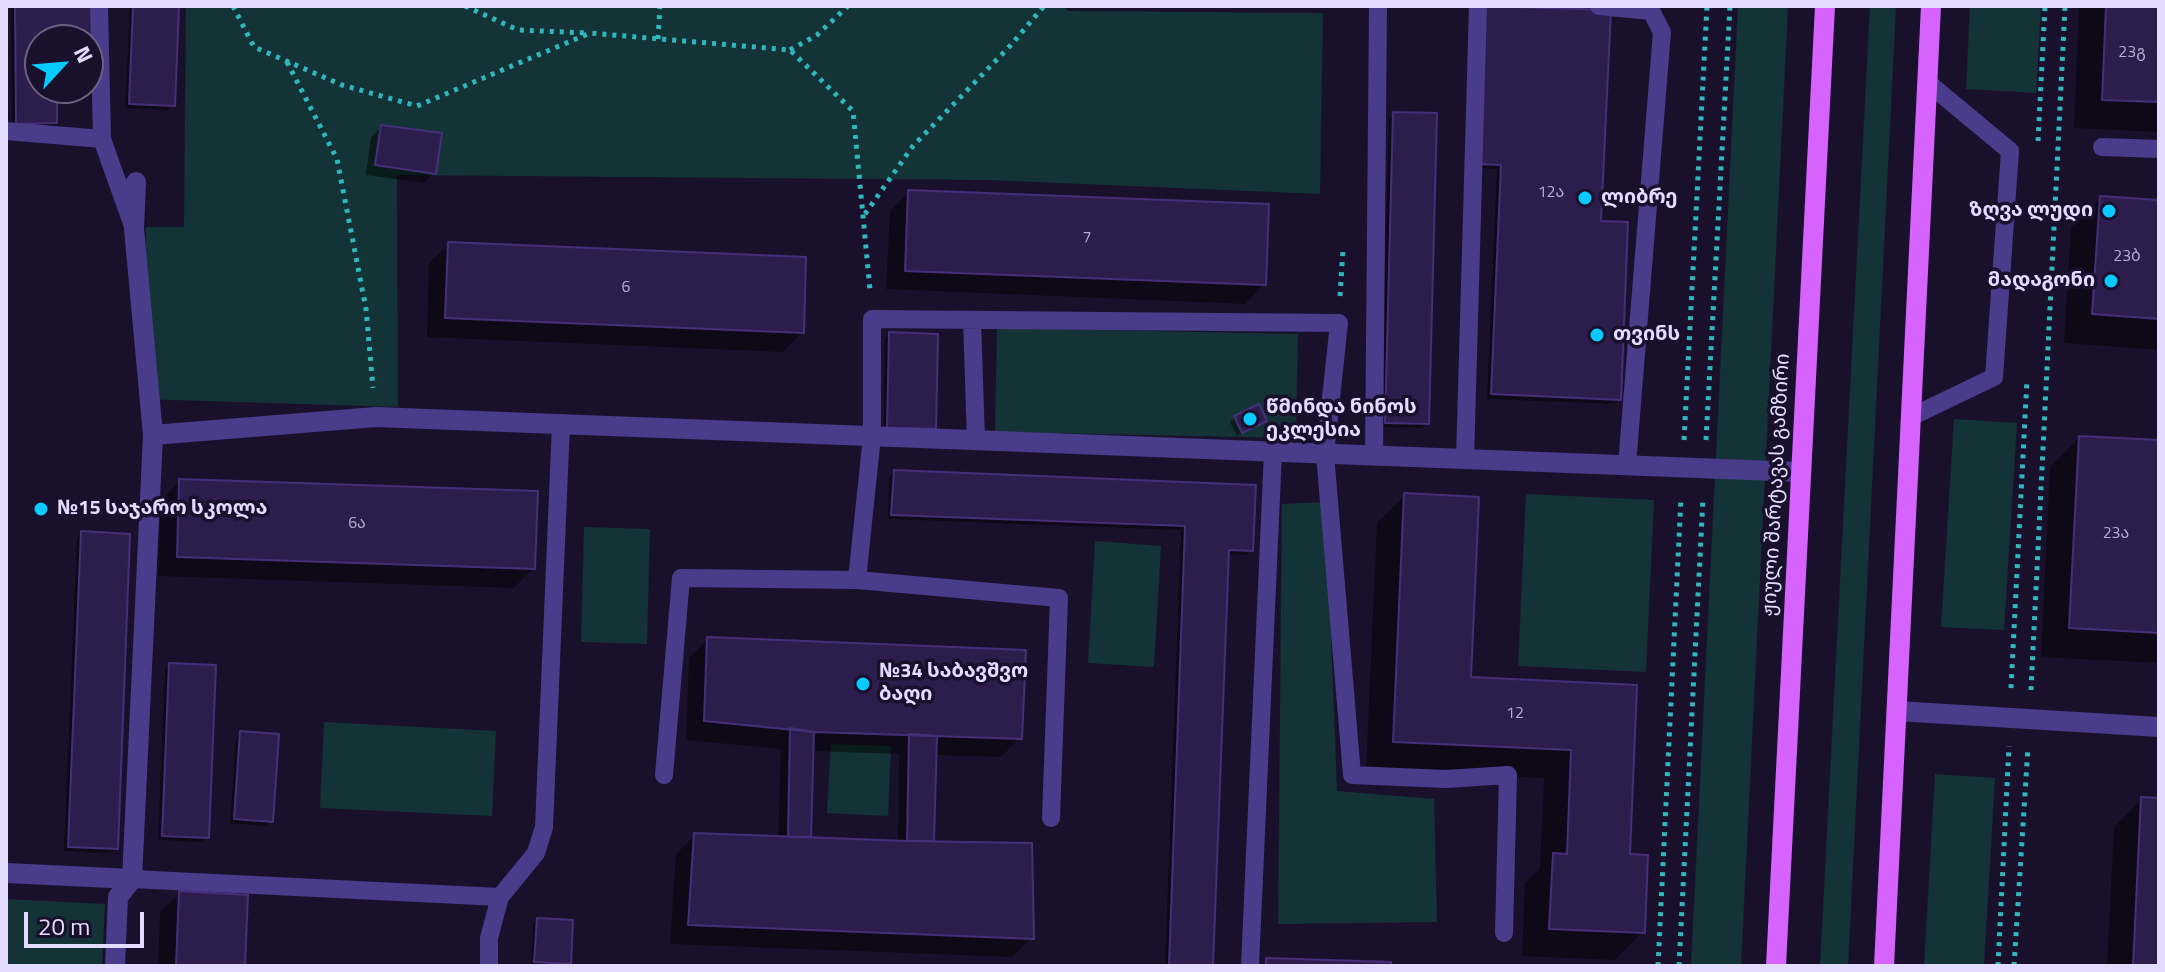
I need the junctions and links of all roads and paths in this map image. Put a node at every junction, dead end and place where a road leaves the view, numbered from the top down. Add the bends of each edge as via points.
1 (99, 6) edge
2 (233, 6) edge
3 (465, 6) edge
4 (660, 6) edge
5 (848, 6) edge
6 (1044, 6) edge
7 (1378, 6) edge
8 (1478, 6) edge
9 (1599, 6) edge
10 (1825, 6) edge
11 (1931, 6) edge
12 (2045, 6) edge
13 (2065, 6) edge
14 (590, 33) junction
15 (658, 39) junction
16 (790, 50) junction
17 (287, 61) junction
18 (1927, 82) junction
19 (6, 131) edge
20 (102, 139) junction
21 (2038, 143) dead end
22 (2102, 147) dead end
23 (2159, 149) edge
24 (136, 182) dead end
25 (864, 215) junction
26 (134, 229) junction
27 (872, 319) junction
28 (972, 320) junction
29 (2027, 375) dead end
30 (376, 417) junction
31 (1911, 417) junction
32 (561, 424) junction
33 (153, 435) junction
34 (872, 436) junction
35 (976, 440) junction
36 (1273, 452) junction
37 (1325, 454) junction
38 (1374, 456) junction
39 (1465, 459) junction
40 (1627, 465) junction
41 (1801, 472) junction
42 (857, 580) junction
43 (1897, 711) junction
44 (2020, 719) junction
45 (2159, 727) edge
46 (664, 775) dead end
47 (1051, 818) dead end
48 (6, 873) edge
49 (132, 879) junction
50 (500, 897) junction
51 (1504, 933) dead end
52 (115, 966) edge
53 (489, 966) edge
54 (1250, 966) edge
55 (1776, 966) edge
56 (1884, 966) edge
57 (1998, 966) edge
58 (2014, 966) edge

1 - 20 lane
2 - 17 path via 254,47
3 - 14 path via 518,30
4 - 15 path
5 - 16 path via 817,35
6 - 25 path via 913,146
7 - 38 lane
8 - 39 lane
9 - 40 lane via 1651,11 1662,32
10 - 41 main road, ჟიული შარტავას გამზირი
11 - 18 main road
12 - 21 path
13 - 44 path
14 - 15 path
14 - 17 path via 417,106 342,85
15 - 16 path
16 - 25 path via 853,111
17 - 30 path via 337,159 366,309
18 - 31 main road
18 - 31 lane via 2010,151 1994,377
19 - 20 lane
20 - 26 lane
22 - 23 lane
24 - 26 street
25 - 27 path
26 - 33 street
27 - 28 lane
27 - 34 lane
28 - 35 lane
28 - 37 lane via 1339,323
29 - 44 path
30 - 32 street
30 - 33 street
31 - 43 main road
32 - 34 street
32 - 50 lane via 544,827 536,853
33 - 49 street
34 - 35 street
34 - 42 lane
35 - 36 street
36 - 37 street
36 - 54 lane
37 - 38 street
37 - 51 lane via 1352,775 1508,775
38 - 39 street
39 - 40 street
40 - 41 street
41 - 55 main road, ჟიული შარტავას გამზირი
42 - 46 lane via 681,578
42 - 47 lane via 1059,598
43 - 44 street
43 - 56 main road
44 - 45 street
44 - 57 path
44 - 58 path
48 - 49 street
49 - 50 lane
49 - 52 street via 118,897
50 - 53 lane via 489,938

